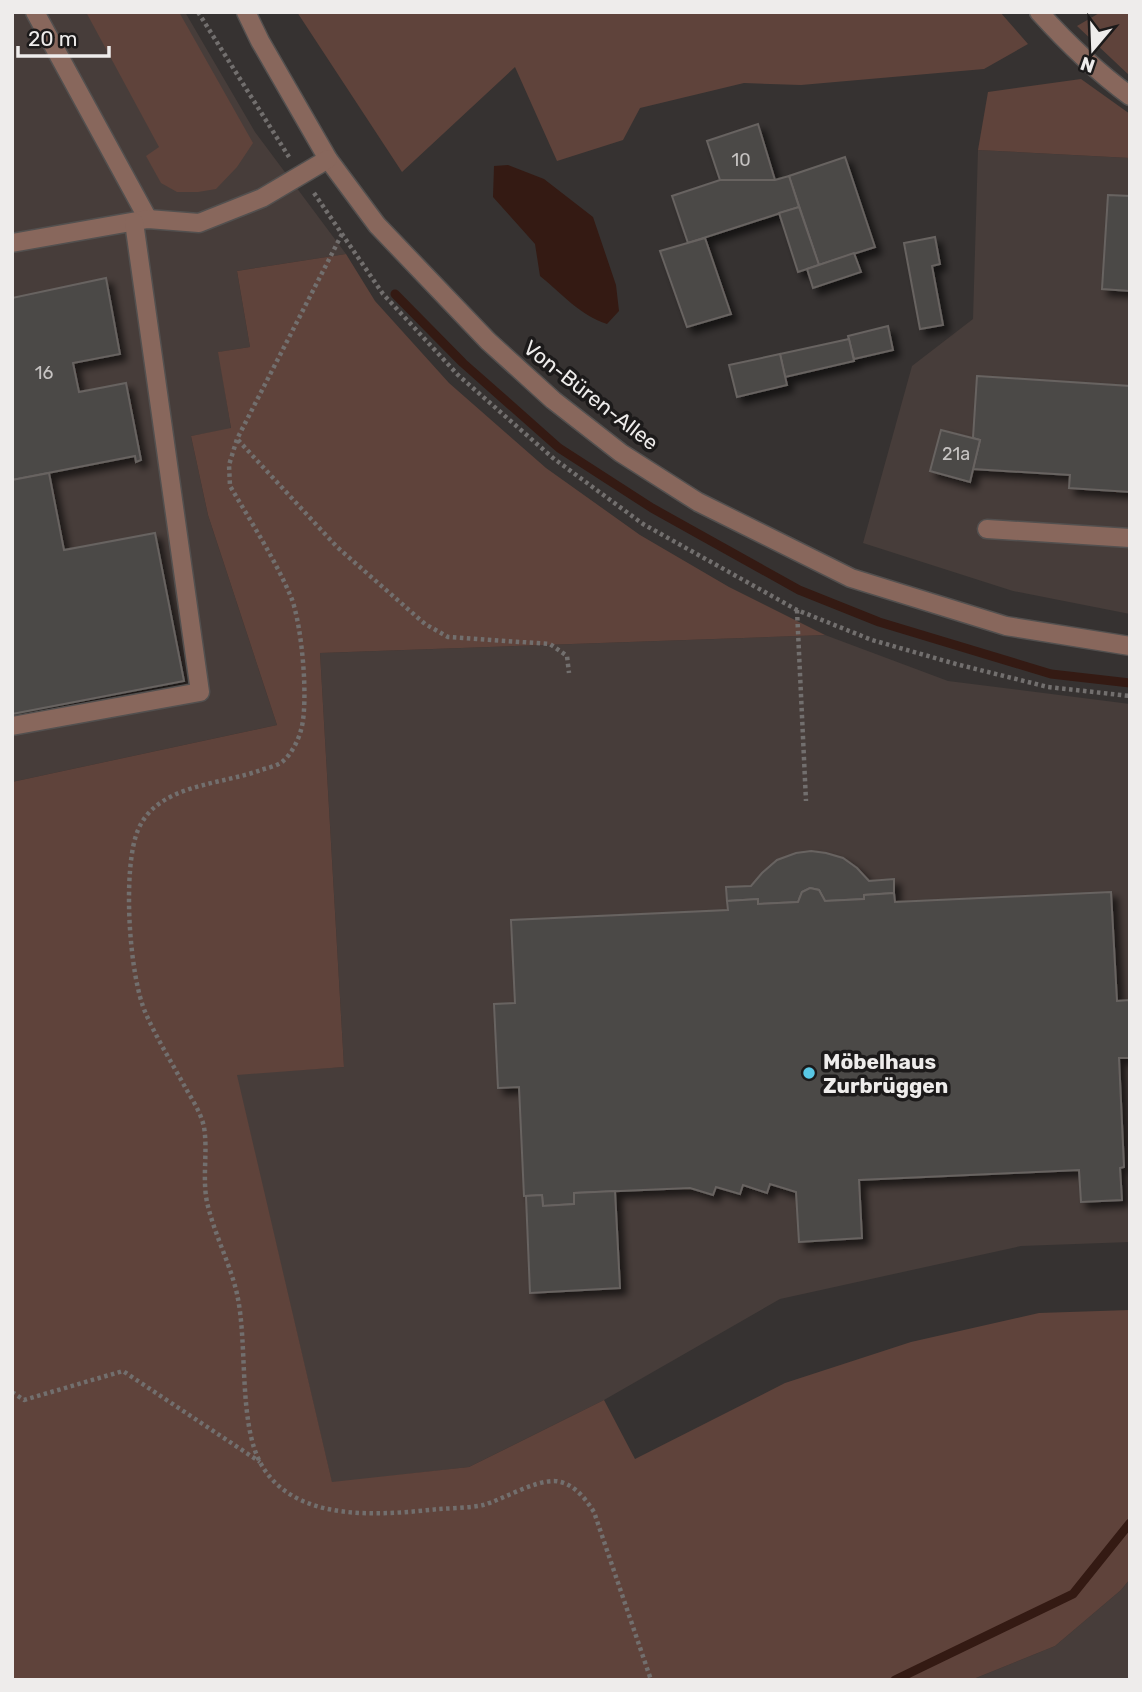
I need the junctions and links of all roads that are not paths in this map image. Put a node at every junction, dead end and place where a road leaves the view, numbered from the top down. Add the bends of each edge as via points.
1 (35, 12) edge
2 (246, 12) edge
3 (1039, 12) edge
4 (1130, 96) edge
5 (328, 159) junction
6 (141, 220) junction
7 (12, 243) edge
8 (986, 529) dead end
9 (1130, 538) edge
10 (1130, 646) edge
11 (12, 726) edge

1 - 6 street
2 - 5 street, Von-Büren-Allee
3 - 4 street via 1070,46
5 - 6 street via 262,198 199,223
5 - 10 street, Von-Büren-Allee via 377,225 488,341 621,453 698,502 851,578 1006,626
6 - 7 street
6 - 11 street via 200,692
8 - 9 street

